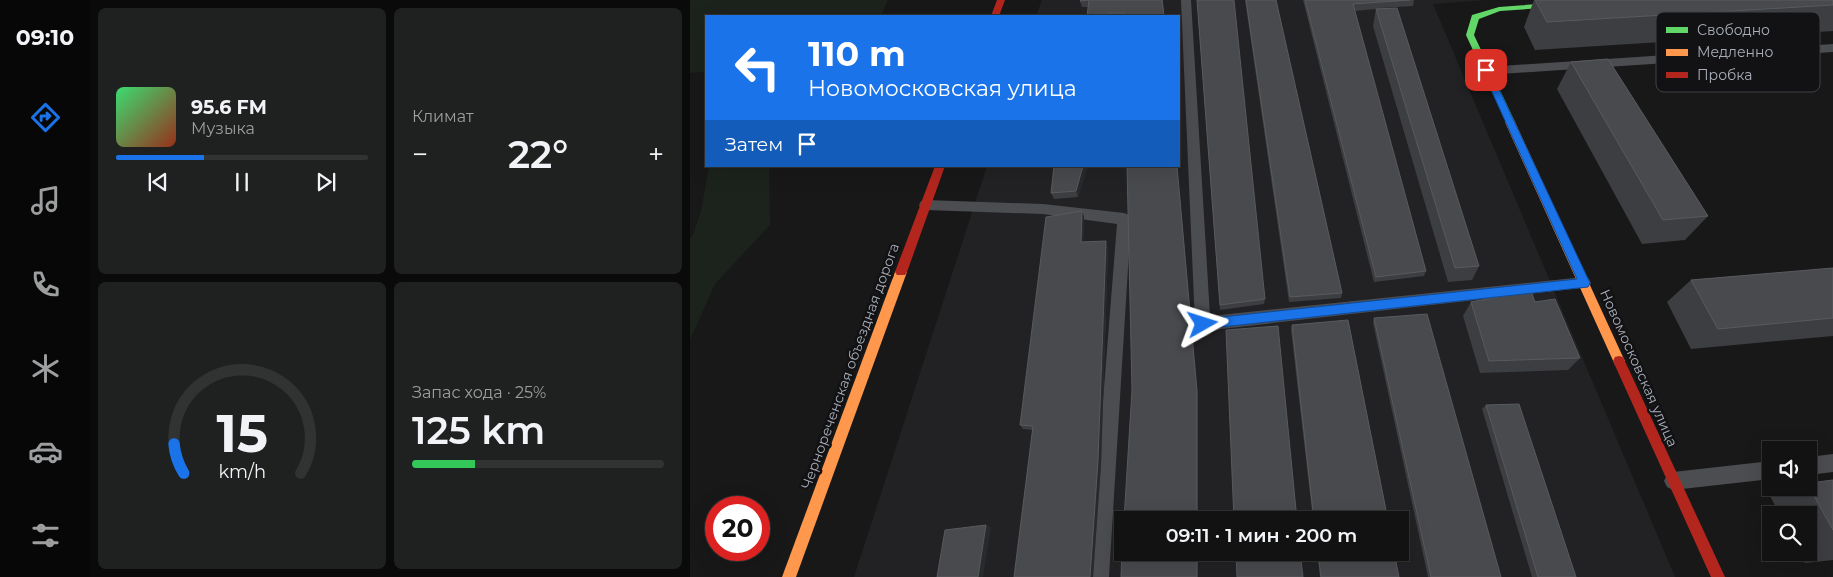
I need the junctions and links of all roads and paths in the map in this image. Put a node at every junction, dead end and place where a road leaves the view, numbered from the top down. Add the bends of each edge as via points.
1 (1001, 0) edge
2 (1186, 0) edge
3 (1626, 0) edge
4 (995, 15) edge
5 (1833, 48) edge
6 (1820, 49) edge
7 (1656, 59) edge
8 (1486, 70) junction
9 (940, 167) edge
10 (926, 206) junction
11 (1584, 283) junction
12 (1833, 463) edge
13 (1817, 465) edge
14 (1762, 471) edge
15 (1674, 481) junction
16 (788, 577) edge
17 (1099, 577) edge
18 (1718, 577) edge

1 - 4 street
2 - 11 lane via 1203,324
3 - 8 street, Новомосковская улица via 1499,9 1475,17 1470,35
5 - 6 lane
7 - 8 lane
8 - 11 street, Новомосковская улица
9 - 10 street, Чернореченская объездная дорога
10 - 16 street, Чернореченская объездная дорога
10 - 17 lane via 1043,209 1124,219
11 - 15 street, Новомосковская улица
12 - 13 lane
14 - 15 lane
15 - 18 street, Новомосковская улица

